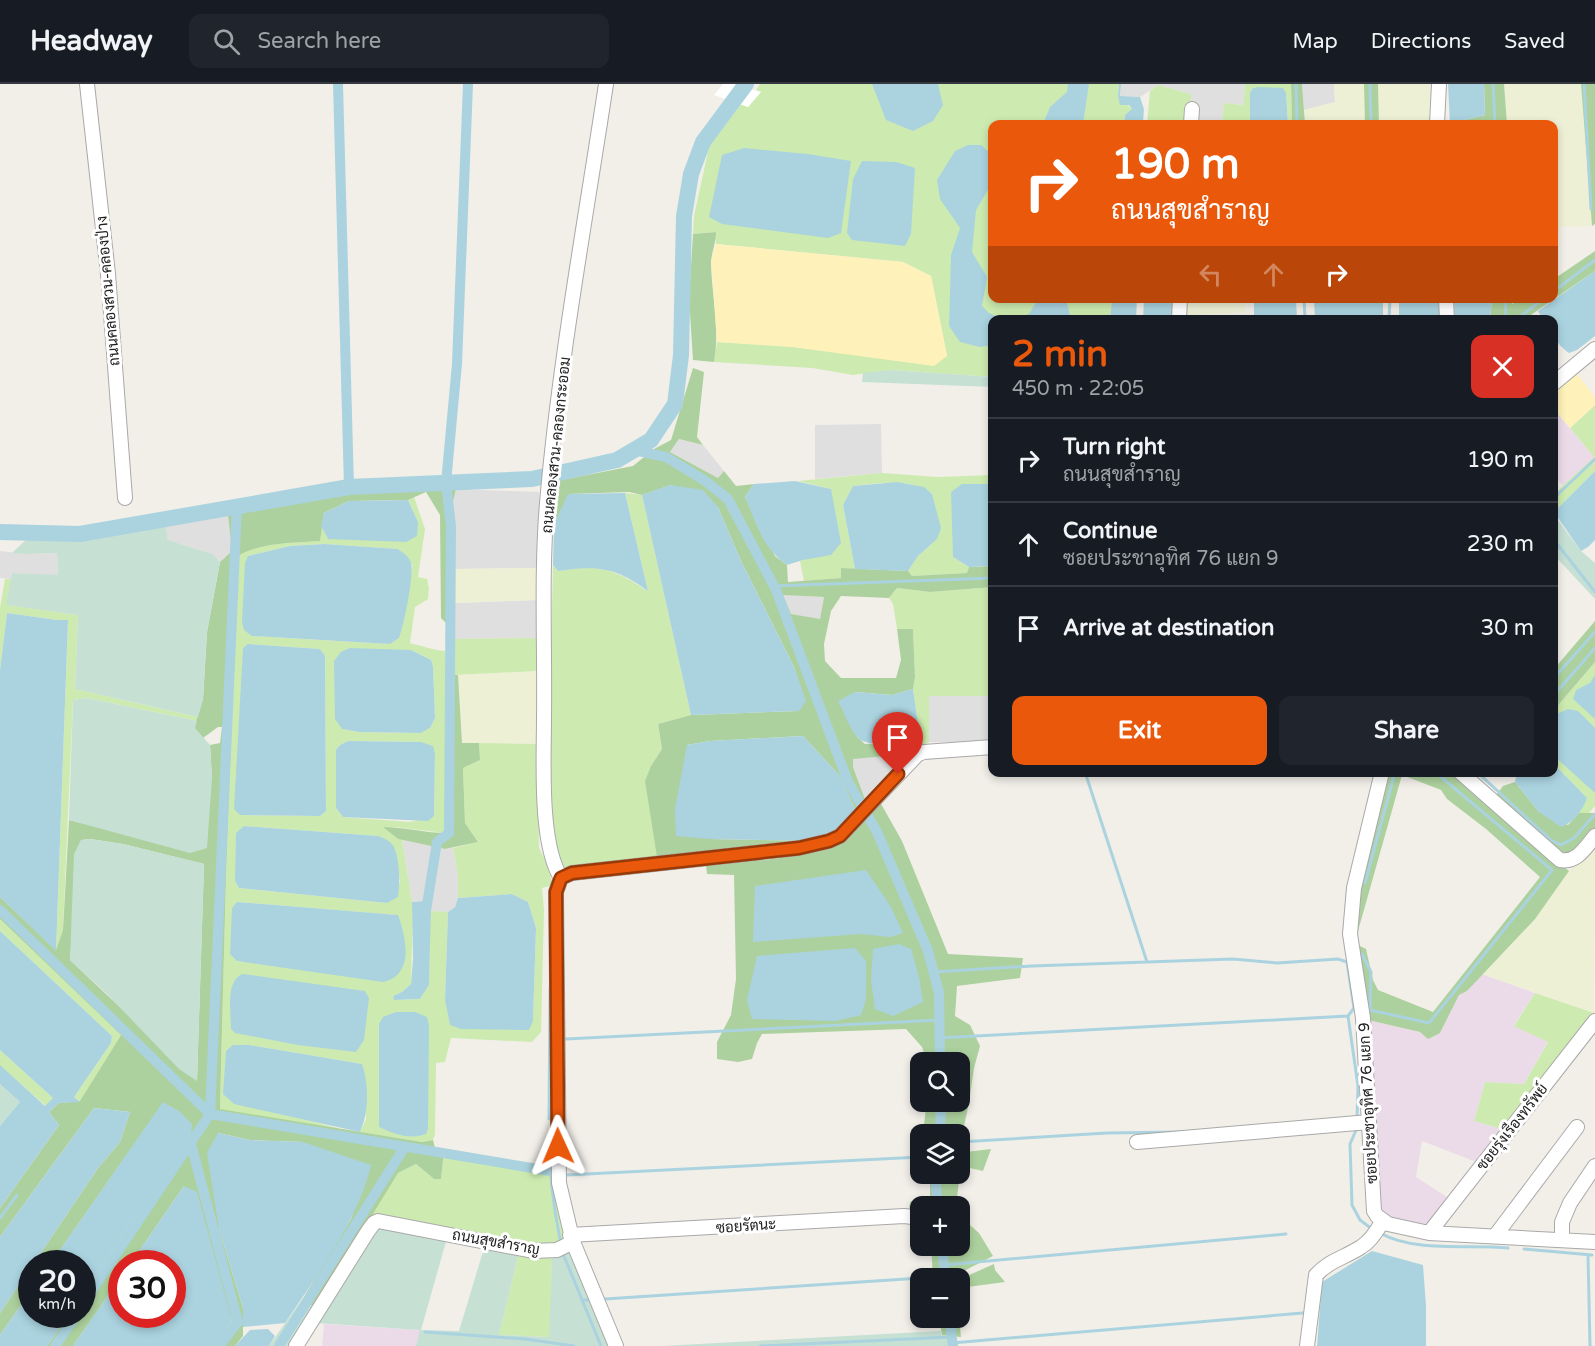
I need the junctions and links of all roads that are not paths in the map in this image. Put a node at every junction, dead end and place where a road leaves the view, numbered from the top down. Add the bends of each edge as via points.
1 (87, 84) edge
2 (606, 84) edge
3 (1438, 84) edge
4 (1192, 109) dead end
5 (1191, 120) edge
6 (1437, 120) edge
7 (1595, 349) edge
8 (1558, 380) edge
9 (125, 498) dead end
10 (988, 747) edge
11 (1381, 777) edge
12 (1466, 777) edge
13 (1595, 836) edge
14 (561, 878) junction
15 (1595, 1021) edge
16 (1369, 1122) junction
17 (1577, 1127) dead end
18 (1137, 1142) dead end
19 (1595, 1166) edge
20 (910, 1217) edge
21 (1382, 1222) junction
22 (1429, 1233) junction
23 (1496, 1236) junction
24 (572, 1239) junction
25 (1562, 1240) junction
26 (1595, 1242) edge
27 (296, 1346) edge
28 (616, 1346) edge
29 (1307, 1346) edge

1 - 9 street, ถนนคลองสวน-คลองป่าง via 108,274
2 - 14 street, ถนนคลองสวน-คลองกระออม via 565,352 547,505 546,819 550,855
3 - 6 street
4 - 5 street
7 - 8 street
10 - 14 street via 918,754 840,836 829,841 799,848 572,873
11 - 16 street, ซอยประชาอุทิศ 76 แยก 9 via 1350,918 1363,1018
12 - 13 street via 1560,860 1568,862 1577,857
14 - 24 street via 556,892 559,1184
15 - 22 street, ซอยรุ่งเรืองทรัพย์
16 - 18 street
16 - 21 street, ซอยประชาอุทิศ 76 แยก 9 via 1373,1202
17 - 23 street
19 - 25 street via 1566,1212
20 - 24 street, ซอยรัตนะ
21 - 22 street
21 - 29 street via 1370,1240 1316,1275
22 - 23 street
23 - 25 street
24 - 27 street, ถนนสุขสำราญ via 557,1250 533,1251 378,1221
24 - 28 street
25 - 26 street

